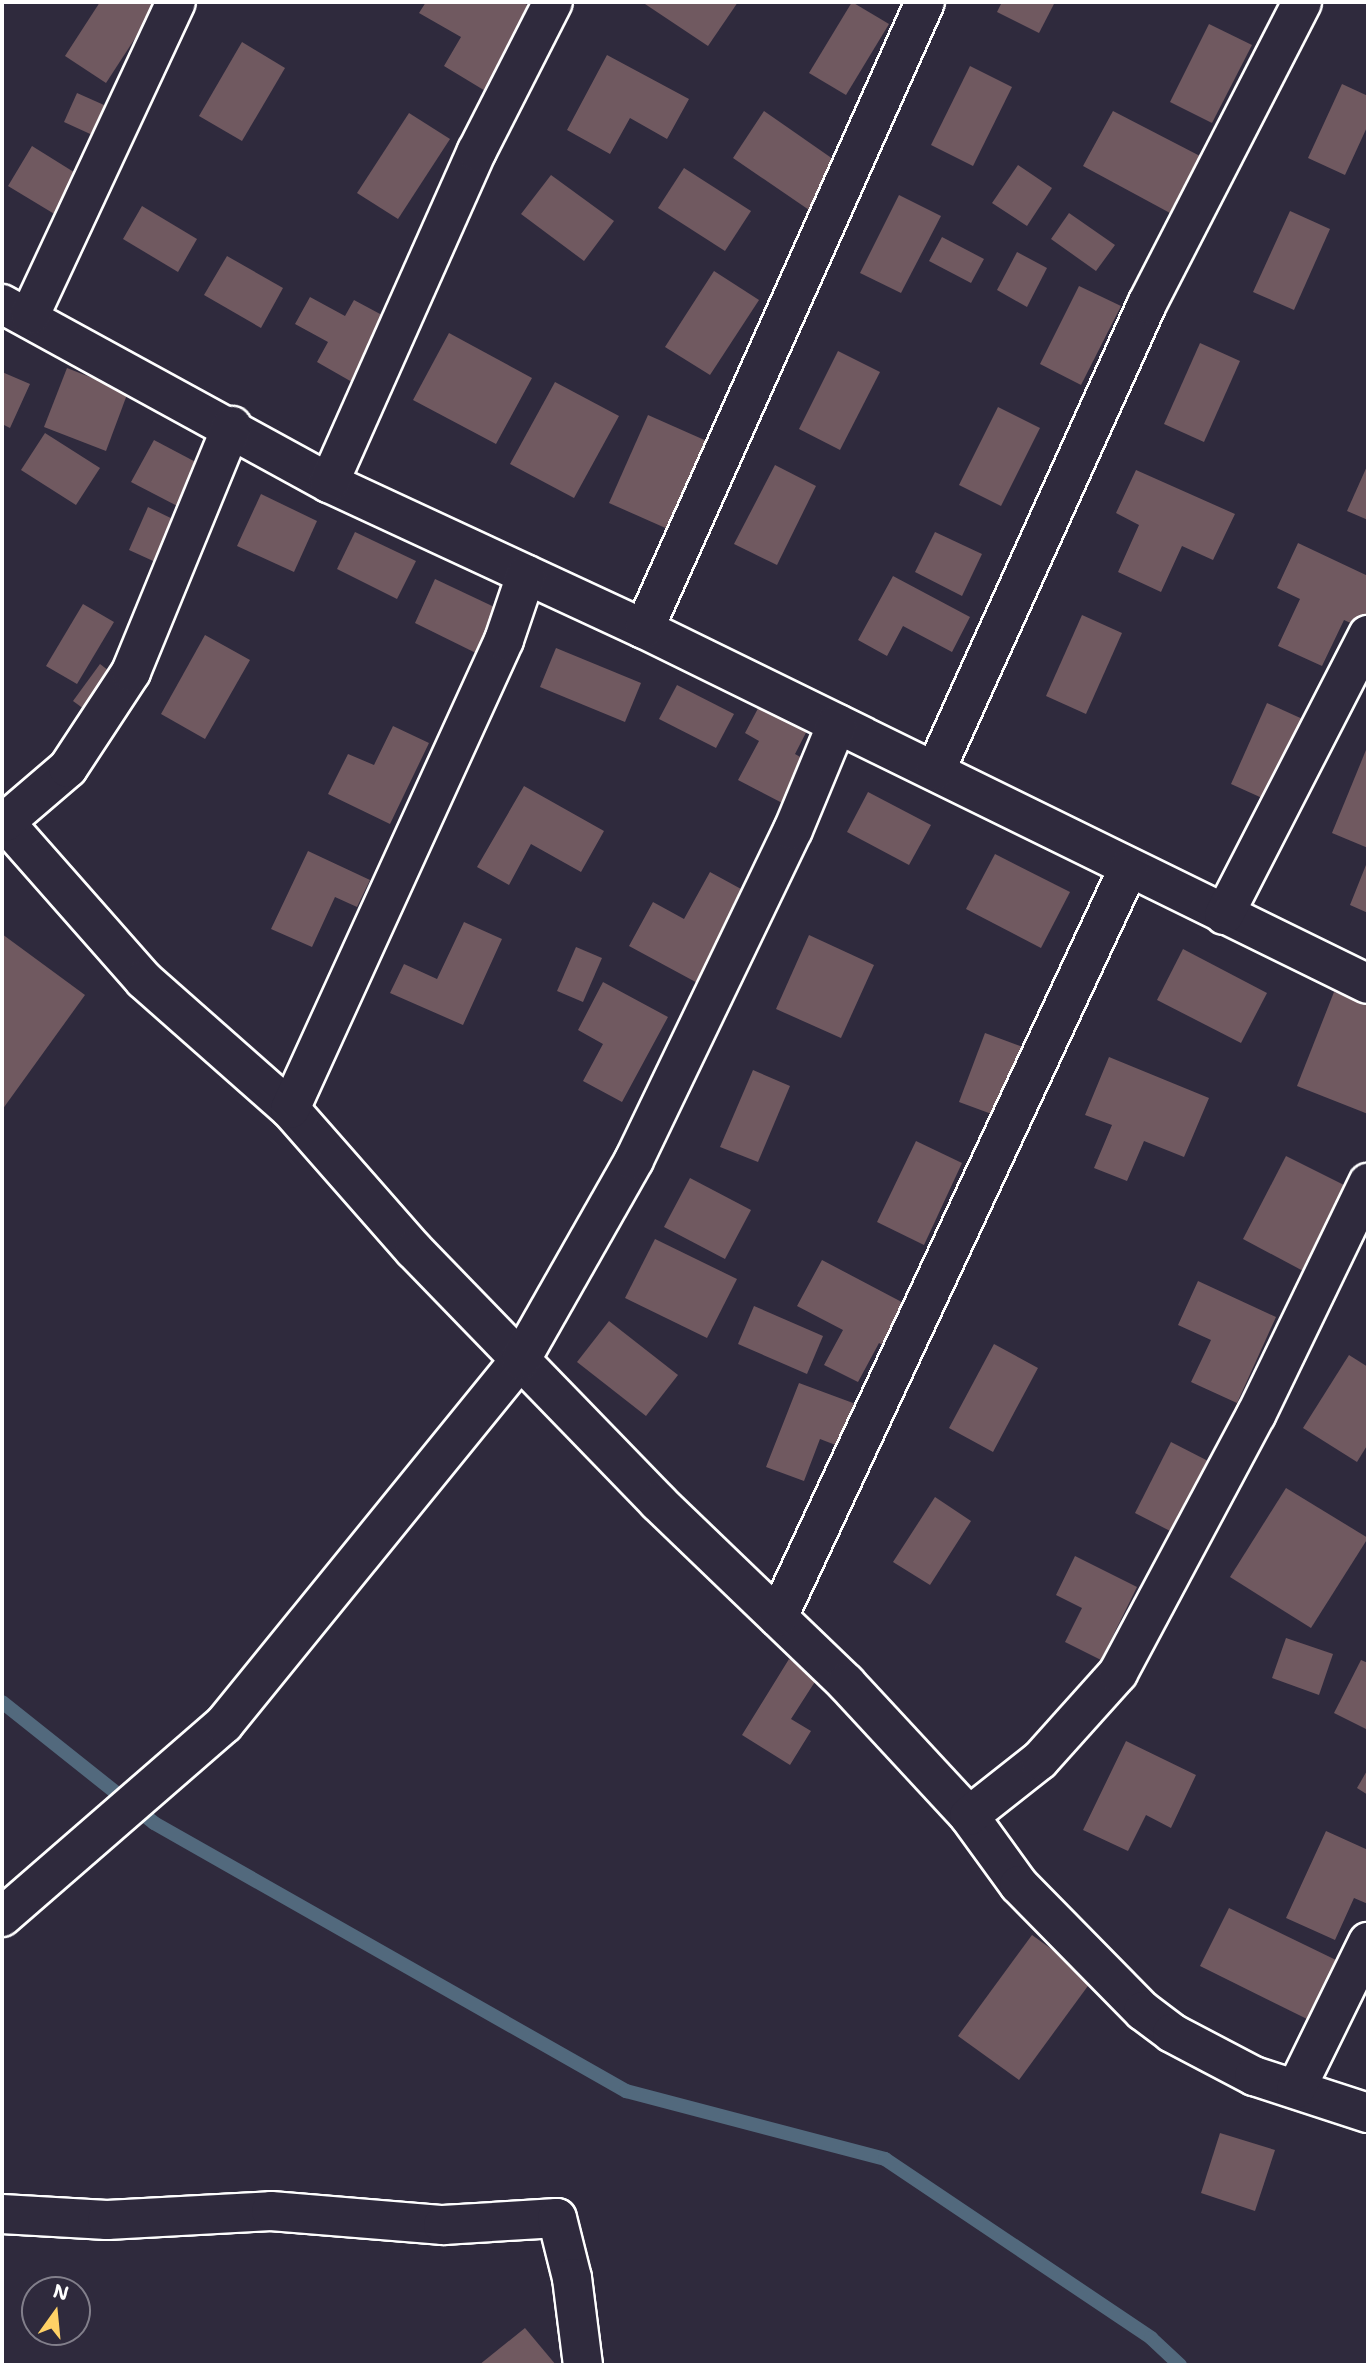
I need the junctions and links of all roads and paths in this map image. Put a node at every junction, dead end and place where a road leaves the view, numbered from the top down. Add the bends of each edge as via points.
1 (176, 2) edge
2 (553, 2) edge
3 (925, 2) edge
4 (1302, 2) edge
5 (16, 310) edge
6 (232, 426) junction
7 (329, 483) junction
8 (526, 575) junction
9 (644, 629) junction
10 (1368, 635) edge
11 (837, 724) junction
12 (936, 771) junction
13 (4, 820) edge
14 (1128, 869) junction
15 (1224, 915) junction
16 (1368, 984) edge
17 (290, 1109) junction
18 (1368, 1183) edge
19 (522, 1359) junction
20 (778, 1617) junction
21 (969, 1816) junction
22 (2, 1917) edge
23 (1368, 1942) edge
24 (1296, 2089) junction
25 (1368, 2113) edge
26 (2, 2214) edge
27 (583, 2365) edge

1 - 5 street
2 - 7 street via 477,151
3 - 9 street
4 - 12 street via 1147,304
5 - 6 street
6 - 7 street
6 - 13 street via 131,672 68,768
7 - 8 street
8 - 9 street
8 - 17 street via 504,640
9 - 11 street
10 - 15 street
11 - 12 street
11 - 19 street via 793,830 634,1160
12 - 14 street
13 - 17 street via 144,980
14 - 15 street
14 - 20 street
15 - 16 street
17 - 19 street via 414,1250
18 - 21 street via 1256,1415 1118,1673 1041,1760
19 - 20 street via 658,1502
19 - 22 street via 224,1724
20 - 21 street
21 - 24 street via 1019,1885 1143,2011 1218,2059
23 - 24 street
24 - 25 street
26 - 27 street via 107,2220 271,2211 443,2225 556,2218 572,2278

